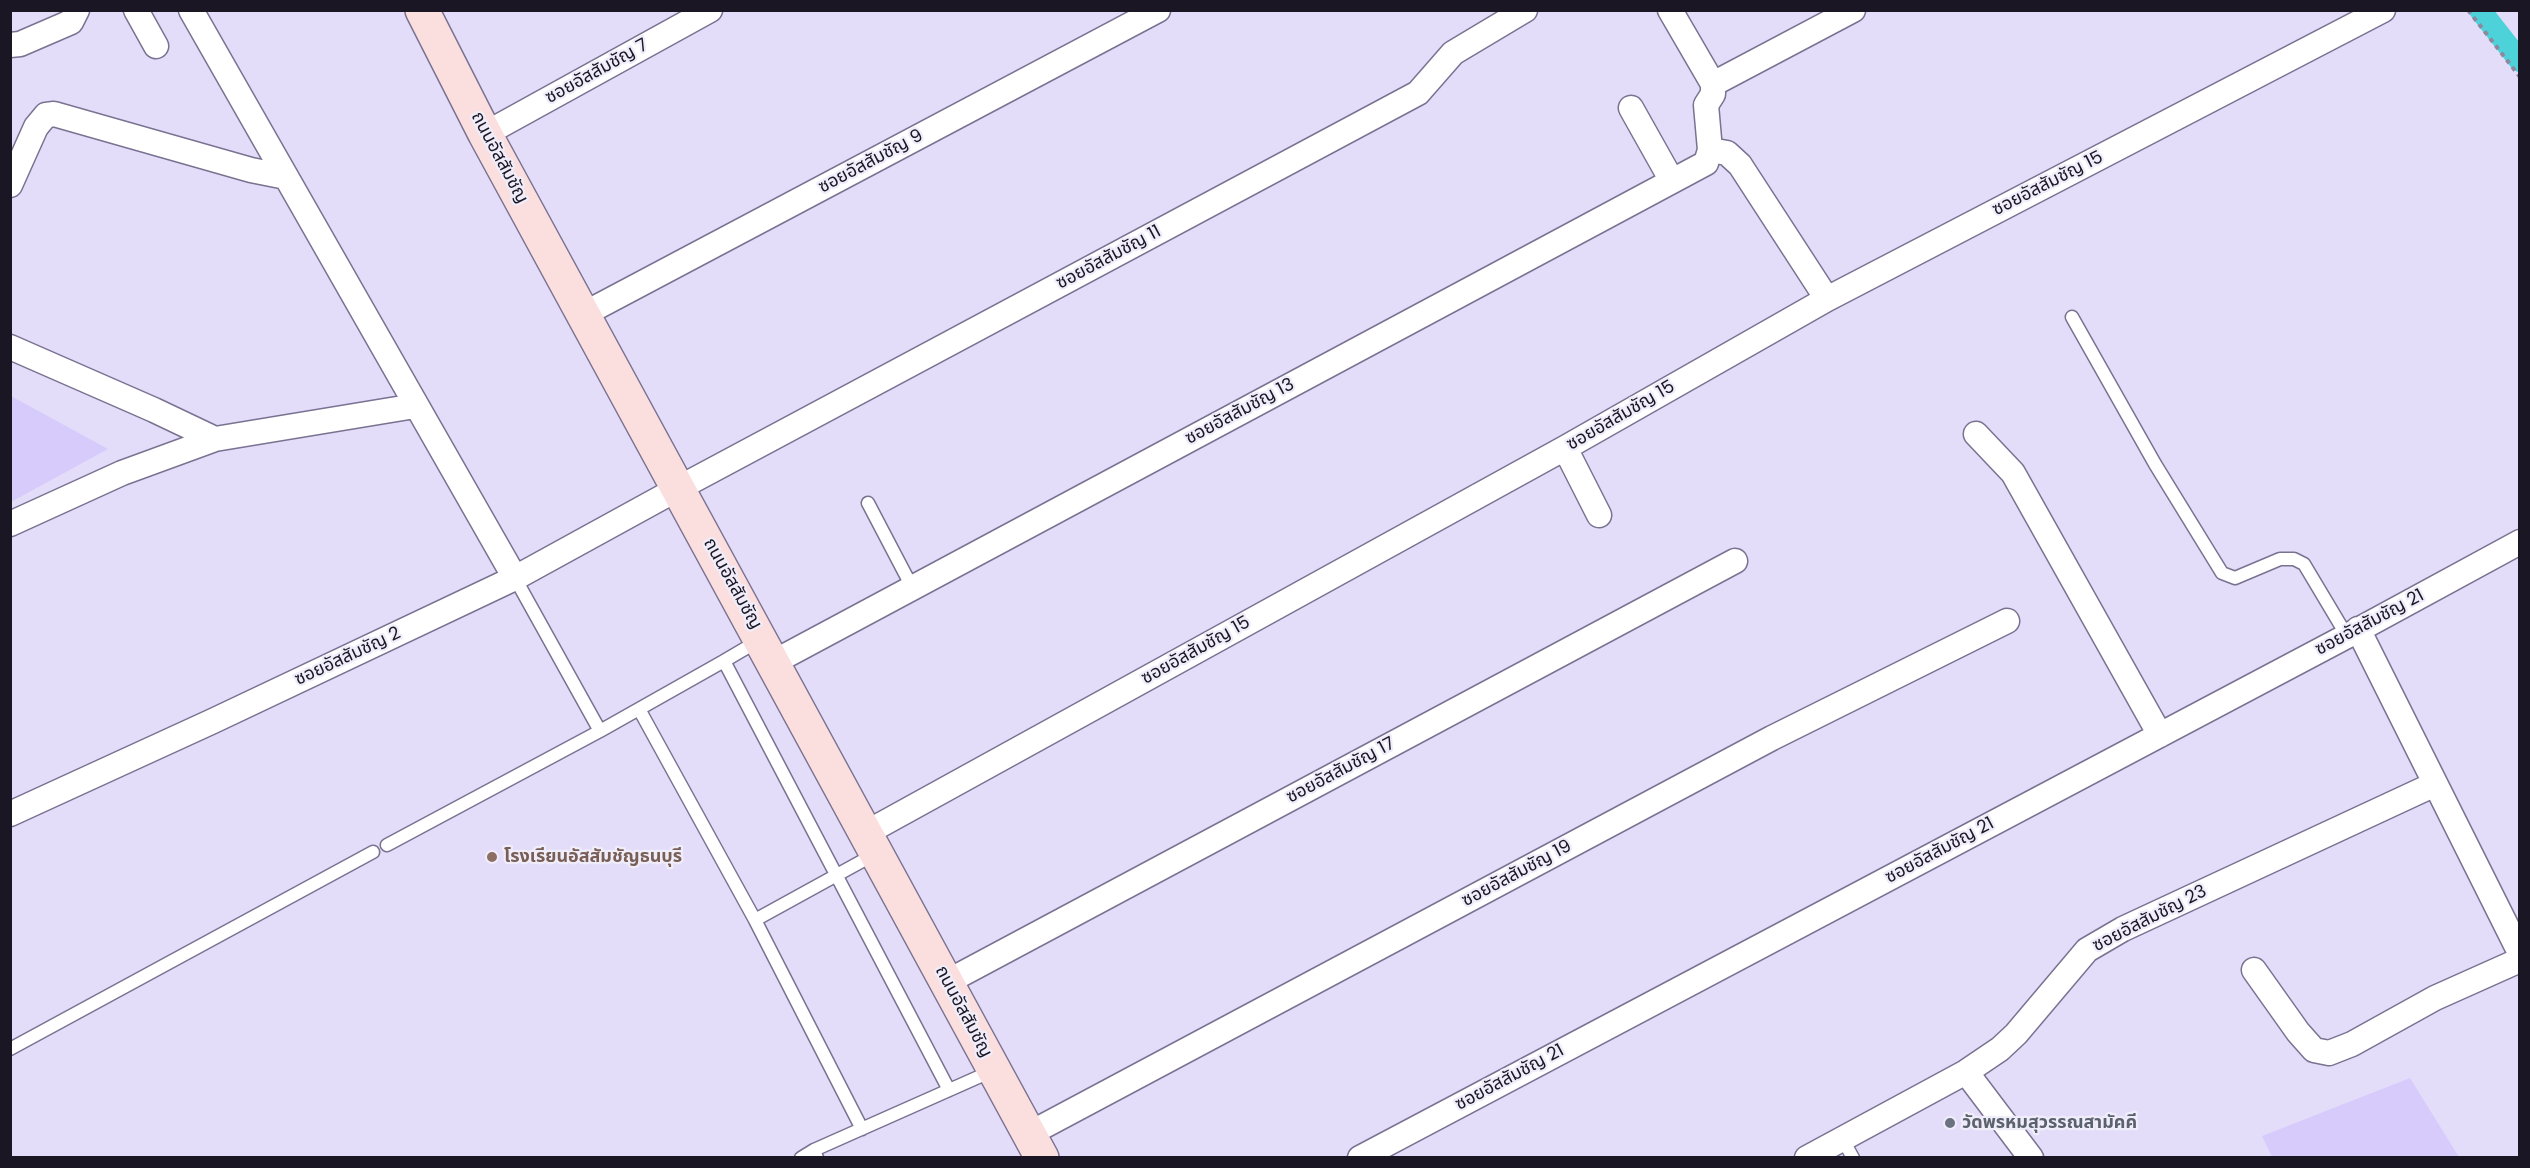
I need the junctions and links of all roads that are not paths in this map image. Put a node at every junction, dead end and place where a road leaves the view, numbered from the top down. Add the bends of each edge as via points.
1 (77, 10) edge
2 (136, 10) edge
3 (191, 10) edge
4 (422, 10) edge
5 (710, 10) edge
6 (1158, 10) edge
7 (1525, 10) edge
8 (1670, 10) edge
9 (1853, 10) edge
10 (2383, 10) edge
11 (10, 45) edge
12 (156, 46) dead end
13 (1713, 84) junction
14 (1631, 108) dead end
15 (485, 134) junction
16 (1708, 156) junction
17 (286, 177) junction
18 (1672, 181) junction
19 (10, 185) edge
20 (1827, 299) junction
21 (584, 314) junction
22 (2072, 317) dead end
23 (10, 347) edge
24 (416, 406) junction
25 (1976, 435) dead end
26 (215, 440) junction
27 (1564, 448) junction
28 (679, 488) junction
29 (868, 503) dead end
30 (1599, 515) dead end
31 (10, 524) edge
32 (2520, 542) edge
33 (1735, 561) dead end
34 (515, 578) junction
35 (912, 587) junction
36 (2007, 621) dead end
37 (2353, 633) junction
38 (767, 650) junction
39 (724, 661) junction
40 (639, 709) junction
41 (600, 731) junction
42 (2160, 735) junction
43 (2435, 784) junction
44 (10, 814) edge
45 (872, 843) junction
46 (387, 845) dead end
47 (373, 852) dead end
48 (835, 876) junction
49 (755, 920) junction
50 (2520, 953) edge
51 (2520, 960) edge
52 (2254, 970) dead end
53 (947, 982) junction
54 (10, 1049) edge
55 (994, 1070) junction
56 (1966, 1072) junction
57 (949, 1090) junction
58 (862, 1129) junction
59 (1035, 1146) edge
60 (1848, 1148) edge
61 (816, 1154) edge
62 (801, 1158) edge
63 (1360, 1158) edge
64 (1807, 1158) edge
65 (2031, 1158) edge

1 - 11 street via 71,22
2 - 12 street
3 - 17 street
4 - 15 street, ถนนอัสสัมชัญ
5 - 15 street, ซอยอัสสัมชัญ 7
6 - 21 street, ซอยอัสสัมชัญ 9
7 - 28 street, ซอยอัสสัมชัญ 11 via 1453,53 1418,93
8 - 13 street
9 - 13 street
10 - 20 street, ซอยอัสสัมชัญ 15
13 - 16 street via 1713,94 1706,105
14 - 18 street
15 - 21 street, ถนนอัสสัมชัญ
16 - 18 street, ซอยอัสสัมชัญ 13
16 - 20 street via 1727,153 1740,165
17 - 19 street via 54,114 46,115 36,127
17 - 24 street
18 - 35 street, ซอยอัสสัมชัญ 13
20 - 27 street, ซอยอัสสัมชัญ 15
21 - 28 street, ถนนอัสสัมชัญ
22 - 37 lane via 2222,573 2235,578 2280,559 2294,559 2304,564
23 - 26 street
24 - 26 street
24 - 34 street
25 - 42 street via 2013,473
26 - 31 street via 122,473
27 - 30 street
27 - 45 street, ซอยอัสสัมชัญ 15
28 - 34 street, ซอยอัสสัมชัญ 2
28 - 38 street, ถนนอัสสัมชัญ
29 - 35 lane
32 - 37 street, ซอยอัสสัมชัญ 21
33 - 53 street, ซอยอัสสัมชัญ 17
34 - 41 lane
34 - 44 street, ซอยอัสสัมชัญ 2
35 - 38 street, ซอยอัสสัมชัญ 13
36 - 59 street, ซอยอัสสัมชัญ 19 via 1772,738
37 - 42 street, ซอยอัสสัมชัญ 21
37 - 43 street
38 - 39 lane
38 - 45 street, ถนนอัสสัมชัญ
39 - 40 lane
39 - 48 lane
40 - 41 lane
40 - 49 lane
41 - 46 lane
42 - 63 street, ซอยอัสสัมชัญ 21
43 - 50 street
43 - 56 street, ซอยอัสสัมชัญ 23 via 2124,928 2087,950 2016,1034
45 - 48 lane
45 - 53 street, ถนนอัสสัมชัญ
47 - 54 lane
48 - 49 lane
48 - 57 lane
49 - 58 lane
51 - 52 street via 2435,998 2329,1053 2314,1050
53 - 55 street, ถนนอัสสัมชัญ
55 - 57 lane
55 - 59 street, ถนนอัสสัมชัญ
56 - 60 street, ซอยอัสสัมชัญ 23
56 - 65 street
57 - 58 lane
58 - 61 lane
60 - 64 street, ซอยอัสสัมชัญ 23
61 - 62 lane

